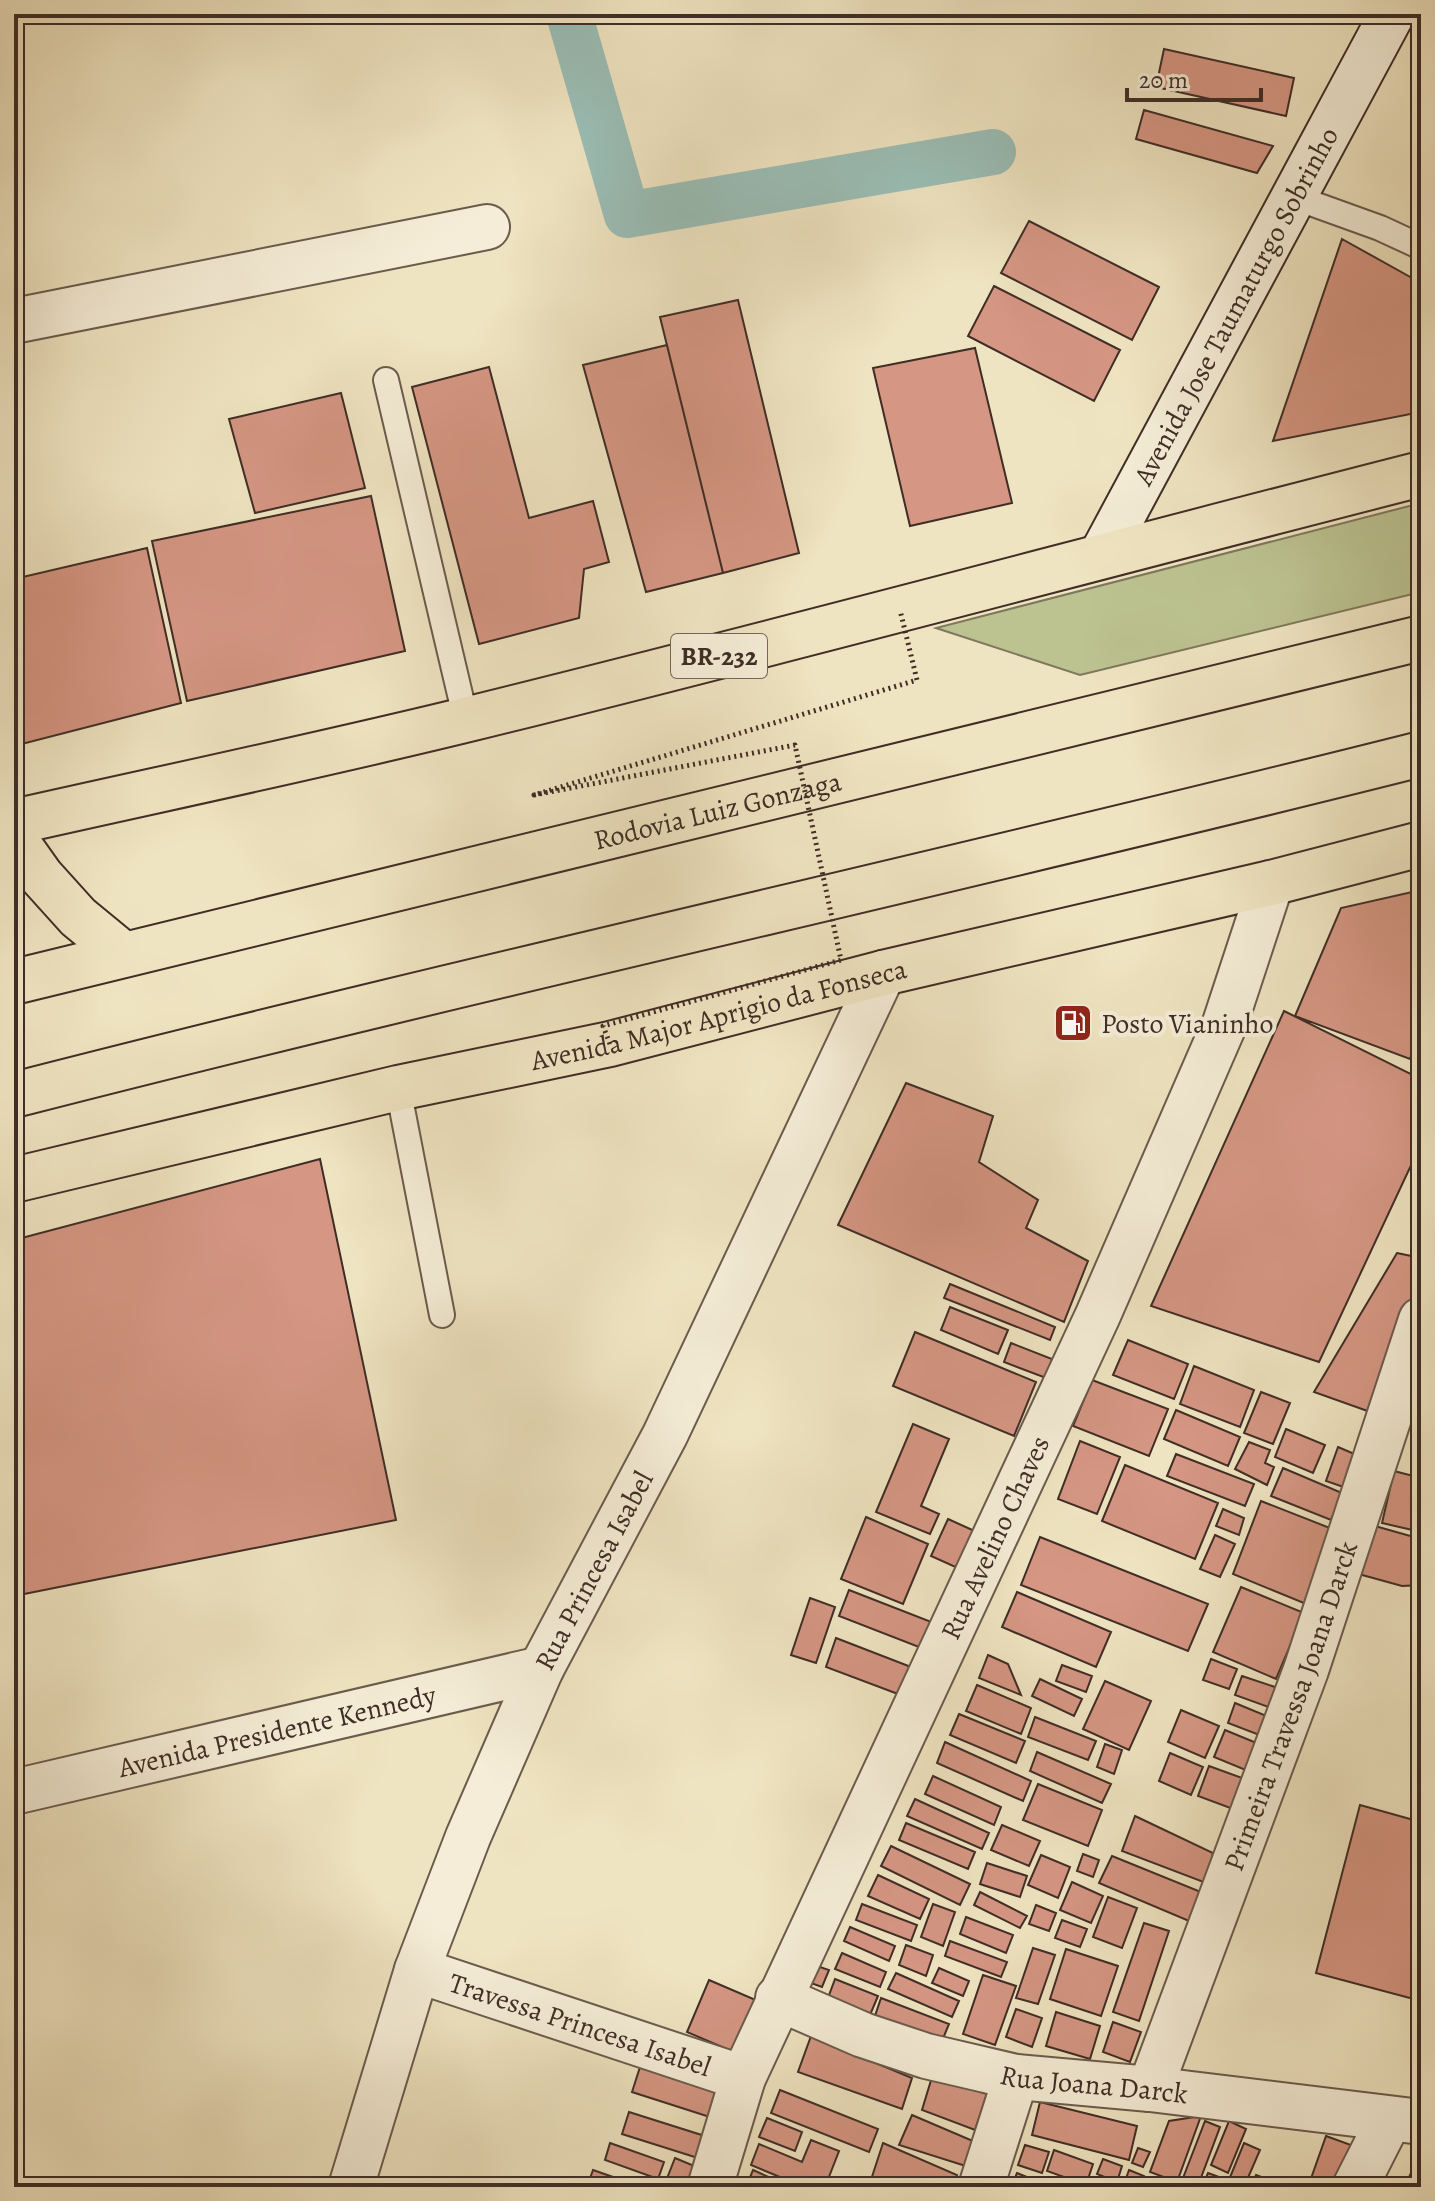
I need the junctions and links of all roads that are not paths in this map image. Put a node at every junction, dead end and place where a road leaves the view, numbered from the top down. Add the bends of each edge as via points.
1 (1392, 14) edge
2 (1294, 197) junction
3 (487, 227) dead end
4 (1421, 247) edge
5 (14, 321) edge
6 (386, 380) dead end
7 (1421, 474) edge
8 (1101, 556) junction
9 (1421, 638) edge
10 (466, 720) junction
11 (1421, 754) edge
12 (14, 822) edge
13 (14, 838) edge
14 (1421, 844) edge
15 (1271, 883) junction
16 (123, 954) junction
17 (883, 973) junction
18 (14, 982) edge
19 (398, 1088) junction
20 (14, 1095) edge
21 (14, 1180) edge
22 (442, 1315) dead end
23 (1421, 1320) edge
24 (541, 1669) junction
25 (14, 1792) edge
26 (417, 1970) junction
27 (778, 1998) junction
28 (1016, 2077) junction
29 (743, 2078) junction
30 (1150, 2089) junction
31 (1405, 2121) edge
32 (351, 2187) edge
33 (710, 2187) edge
34 (981, 2187) edge
35 (1355, 2187) edge

1 - 2 street, Avenida Jose Taumaturgo Sobrinho
2 - 4 lane
2 - 8 street, Avenida Jose Taumaturgo Sobrinho
3 - 5 street
6 - 10 lane
7 - 8 main road, BR-232
8 - 10 main road, BR-232
9 - 16 main road, Rodovia Luiz Gonzaga
10 - 12 main road, BR-232
11 - 20 main road
13 - 16 main road via 78,917
14 - 15 main road, Avenida Major Aprigio da Fonseca
15 - 17 main road, Avenida Major Aprigio da Fonseca
15 - 27 street, Rua Avelino Chaves via 1225,1023 1098,1315
16 - 18 main road, Rodovia Luiz Gonzaga
17 - 19 main road, Avenida Major Aprigio da Fonseca via 610,1044
17 - 24 street, Rua Princesa Isabel via 665,1435
19 - 21 main road, Avenida Major Aprigio da Fonseca
19 - 22 lane
23 - 30 street, Primeira Travessa Joana Darck via 1306,1670
24 - 25 street, Avenida Presidente Kennedy
24 - 26 street, Rua Princesa Isabel
26 - 29 street, Travessa Princesa Isabel
26 - 32 street, Rua Princesa Isabel
27 - 28 street, Rua Joana Darck via 914,2052
27 - 29 street, Rua Avelino Chaves
28 - 30 street, Rua Joana Darck
28 - 34 street
29 - 33 street, Rua Avelino Chaves
30 - 31 street, Rua Joana Darck
31 - 35 street

